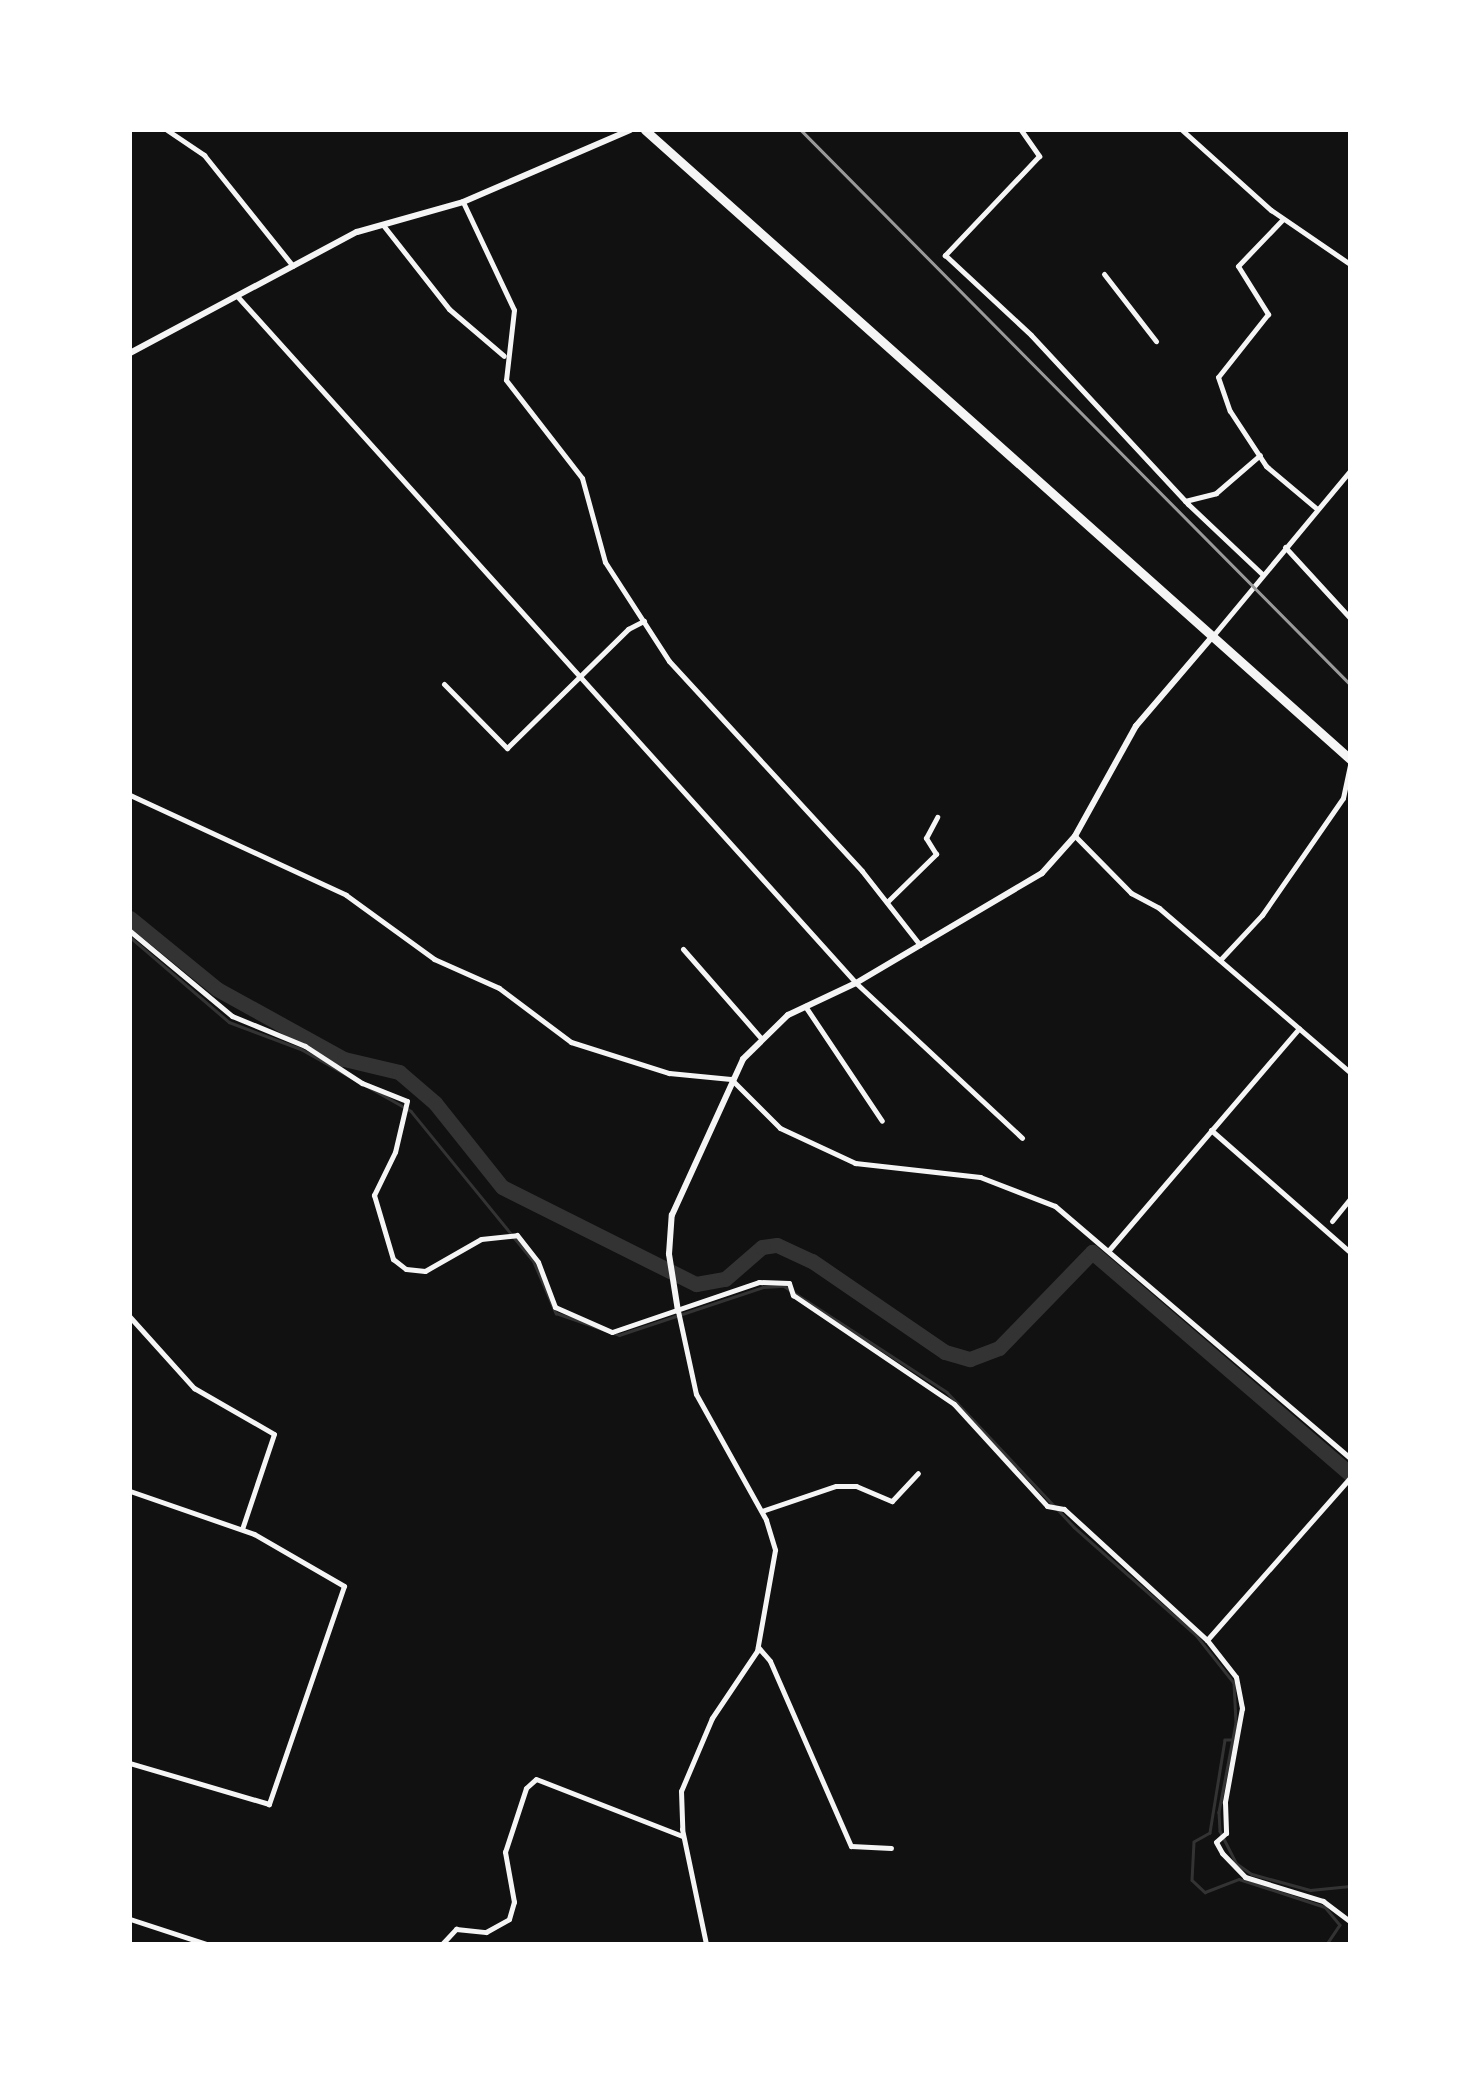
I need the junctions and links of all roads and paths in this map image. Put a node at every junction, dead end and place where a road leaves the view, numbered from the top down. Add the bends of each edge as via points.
1 (167, 130) edge
2 (630, 130) edge
3 (645, 130) edge
4 (1021, 130) edge
5 (1182, 130) edge
6 (463, 202) junction
7 (1283, 219) junction
8 (382, 222) junction
9 (1350, 264) edge
10 (293, 266) junction
11 (1104, 274) dead end
12 (237, 296) junction
13 (1156, 341) dead end
14 (130, 353) edge
15 (505, 357) junction
16 (1260, 455) junction
17 (1350, 470) edge
18 (1185, 502) junction
19 (1317, 509) junction
20 (1285, 547) junction
21 (1263, 575) junction
22 (1350, 618) edge
23 (644, 622) junction
24 (1212, 637) junction
25 (581, 678) junction
26 (444, 684) dead end
27 (1350, 762) edge
28 (130, 795) edge
29 (938, 817) dead end
30 (1074, 836) junction
31 (887, 902) junction
32 (130, 931) edge
33 (920, 946) junction
34 (683, 949) dead end
35 (1220, 960) junction
36 (856, 983) junction
37 (805, 1006) junction
38 (1298, 1028) junction
39 (760, 1038) junction
40 (1350, 1072) edge
41 (731, 1079) junction
42 (882, 1121) dead end
43 (1211, 1130) junction
44 (1022, 1138) dead end
45 (1350, 1198) edge
46 (1332, 1222) dead end
47 (1108, 1249) junction
48 (1350, 1252) edge
49 (678, 1310) junction
50 (130, 1317) edge
51 (1350, 1458) edge
52 (918, 1472) dead end
53 (1350, 1478) edge
54 (130, 1491) edge
55 (762, 1512) junction
56 (242, 1530) junction
57 (1208, 1640) junction
58 (758, 1647) junction
59 (130, 1763) edge
60 (684, 1836) junction
61 (891, 1848) dead end
62 (130, 1918) edge
63 (1350, 1920) edge
64 (206, 1944) edge
65 (442, 1944) edge
66 (706, 1944) edge

1 - 10 street via 204,155
2 - 6 street
3 - 24 highway
4 - 18 street via 1039,156 944,254 1031,335
5 - 7 street
6 - 8 street
6 - 15 street via 511,300 514,324
7 - 9 street
7 - 16 street via 1238,267 1267,318 1218,374 1230,411
8 - 10 street
8 - 15 street via 449,309
10 - 12 street
11 - 13 street
12 - 14 street
12 - 25 street
15 - 23 street via 508,387 582,478 597,550
16 - 18 street via 1216,493
16 - 19 street
17 - 19 street
18 - 21 street
19 - 20 street
20 - 21 street
20 - 22 street
21 - 24 street
23 - 25 street via 628,629
23 - 31 street via 668,661
24 - 27 highway
24 - 30 street via 1136,726
25 - 26 street via 507,748
25 - 36 street
27 - 35 street via 1342,798 1262,915
28 - 41 street via 346,895 434,959 499,988 571,1042 669,1072
29 - 31 street via 926,838 936,854
30 - 33 street via 1042,873
30 - 35 street via 1131,893
31 - 33 street
32 - 49 street via 232,1016 407,1101 395,1152 374,1195 394,1259 406,1269 425,1272 481,1239 517,1235 538,1262 550,1300 568,1316 616,1332
33 - 36 street
34 - 39 street
35 - 38 street
36 - 37 street
36 - 44 street
37 - 39 street
37 - 42 street
38 - 40 street
38 - 43 street
39 - 41 street
41 - 47 street via 803,1141 876,1170 980,1178 1034,1195
41 - 49 street via 672,1215 669,1254
43 - 47 street
43 - 48 street
45 - 46 street
47 - 51 street
49 - 55 street via 704,1411
49 - 57 street via 759,1282 792,1284 793,1294 954,1404 1047,1506 1064,1509
50 - 56 street via 194,1388 274,1434
52 - 55 street via 892,1501 856,1486 836,1486
53 - 57 street
54 - 56 street
55 - 58 street via 774,1550
56 - 59 street via 344,1586 270,1802 261,1806
57 - 63 street via 1236,1677 1242,1708 1226,1832 1217,1845 1245,1877 1323,1901
58 - 60 street via 691,1762 681,1791
58 - 61 street via 850,1843
60 - 65 street via 536,1778 526,1788 506,1852 514,1902 509,1919 486,1932 456,1929
60 - 66 street
62 - 64 street

